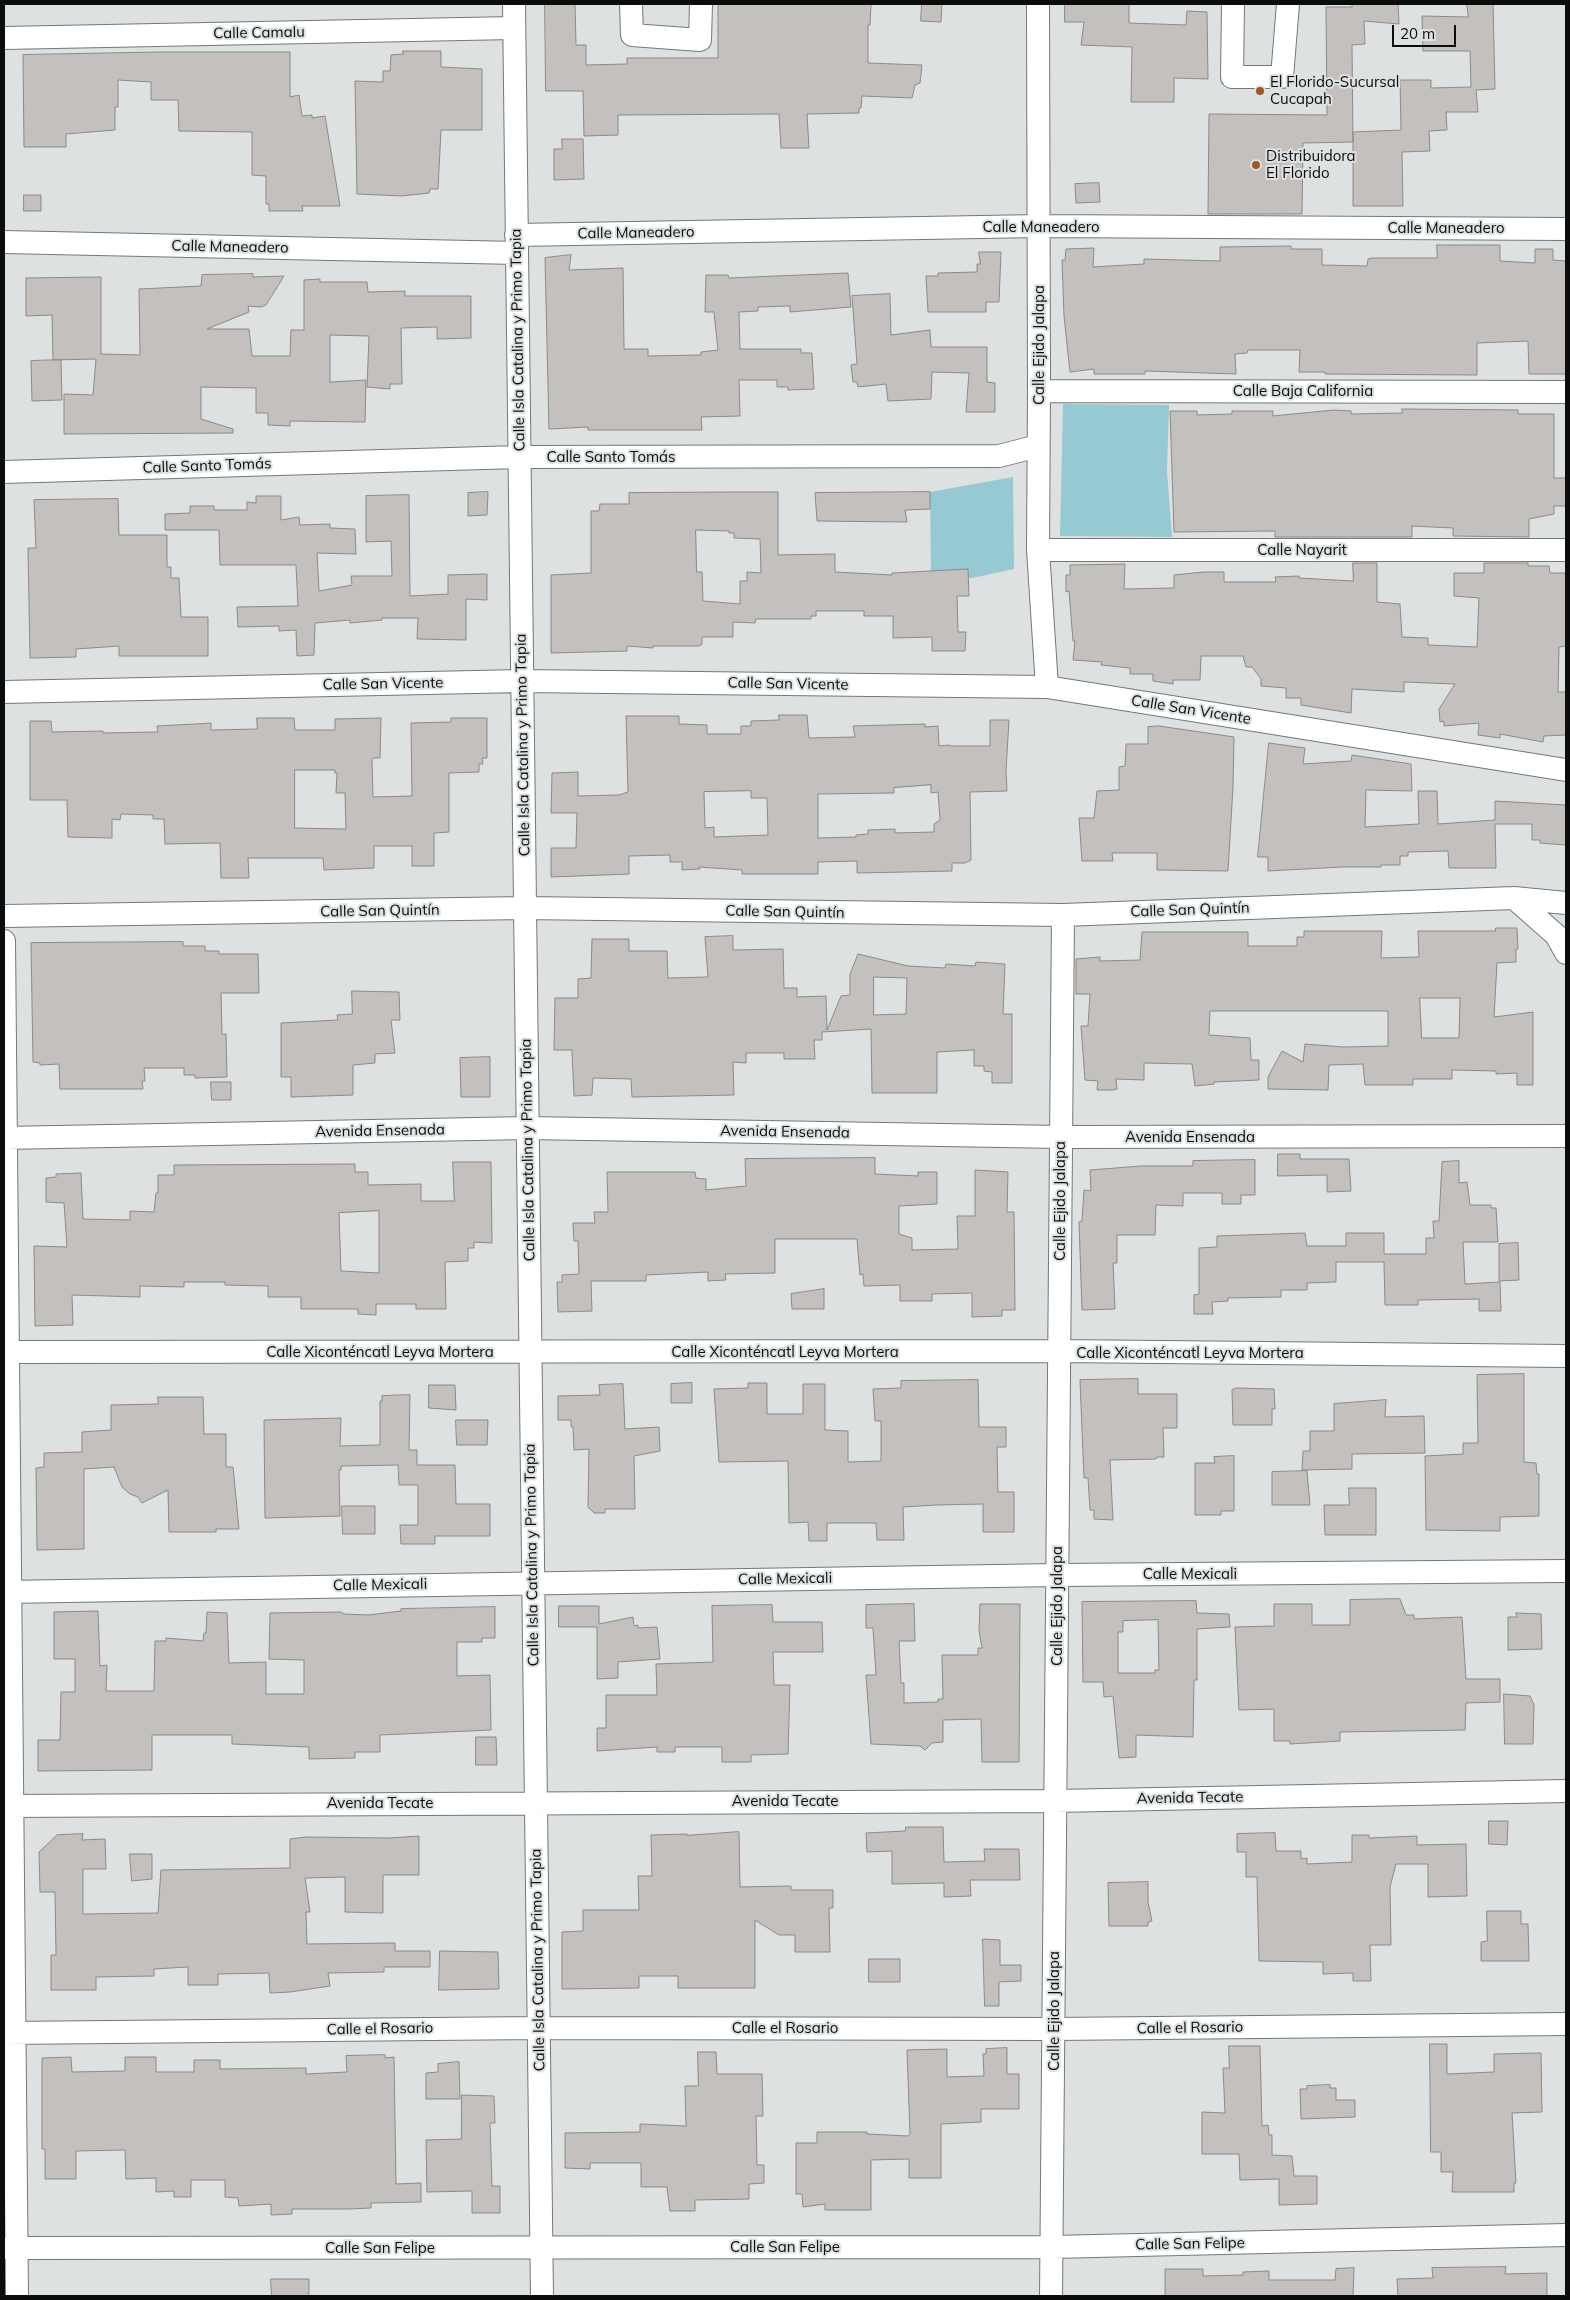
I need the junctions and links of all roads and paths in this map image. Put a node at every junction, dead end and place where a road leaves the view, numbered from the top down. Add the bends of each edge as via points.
1 (514, 4) edge
2 (631, 4) edge
3 (701, 4) edge
4 (1038, 4) edge
5 (1233, 4) edge
6 (1288, 4) edge
7 (514, 28) junction
8 (4, 38) edge
9 (1039, 226) junction
10 (1566, 229) edge
11 (4, 242) edge
12 (517, 244) junction
13 (1039, 391) junction
14 (1566, 392) edge
15 (1038, 446) junction
16 (519, 457) junction
17 (4, 472) edge
18 (1038, 550) junction
19 (1566, 550) edge
20 (522, 681) junction
21 (1047, 687) junction
22 (4, 692) edge
23 (1566, 770) edge
24 (1514, 898) junction
25 (1566, 903) edge
26 (524, 908) junction
27 (1063, 915) junction
28 (4, 916) edge
29 (4, 941) edge
30 (1566, 953) edge
31 (528, 1128) junction
32 (1566, 1136) edge
33 (1061, 1137) junction
34 (5, 1138) edge
35 (6, 1352) edge
36 (1059, 1352) junction
37 (530, 1353) junction
38 (1566, 1356) edge
39 (1566, 1571) edge
40 (1057, 1575) junction
41 (533, 1582) junction
42 (7, 1592) edge
43 (1566, 1791) edge
44 (1055, 1801) junction
45 (536, 1802) junction
46 (8, 1806) edge
47 (1566, 2024) edge
48 (538, 2028) junction
49 (1054, 2029) junction
50 (9, 2033) edge
51 (1566, 2235) edge
52 (541, 2247) junction
53 (1052, 2247) junction
54 (10, 2248) edge
55 (17, 2296) edge
56 (542, 2296) edge
57 (1051, 2296) edge

1 - 7 street, Calle Isla Catalina y Primo Tapia
2 - 3 street via 632,35 700,40
4 - 9 street, Calle Ejido Jalapa
5 - 6 street via 1232,77 1282,77
7 - 8 street, Calle Camalu
7 - 12 street, Calle Isla Catalina y Primo Tapia
9 - 10 street, Calle Maneadero
9 - 12 street, Calle Maneadero
9 - 13 street, Calle Ejido Jalapa
11 - 12 street, Calle Maneadero
12 - 16 street, Calle Isla Catalina y Primo Tapia
13 - 14 street, Calle Baja California
13 - 15 street, Calle Ejido Jalapa
15 - 16 street, Calle Santo Tomás via 999,456
15 - 18 street, Calle Ejido Jalapa
16 - 17 street, Calle Santo Tomás
16 - 20 street, Calle Isla Catalina y Primo Tapia
18 - 19 street, Calle Nayarit
18 - 21 street, Calle Ejido Jalapa
20 - 21 street, Calle San Vicente
20 - 22 street, Calle San Vicente
20 - 26 street, Calle Isla Catalina y Primo Tapia
21 - 23 street, Calle San Vicente
24 - 25 street, Calle San Quintín
24 - 27 street, Calle San Quintín
24 - 30 street via 1556,935
26 - 27 street, Calle San Quintín
26 - 28 street, Calle San Quintín
26 - 31 street, Calle Isla Catalina y Primo Tapia
27 - 33 street, Calle Ejido Jalapa
29 - 34 street
31 - 33 street, Avenida Ensenada
31 - 34 street, Avenida Ensenada
31 - 37 street, Calle Isla Catalina y Primo Tapia
32 - 33 street, Avenida Ensenada
33 - 36 street, Calle Ejido Jalapa
34 - 35 street
35 - 37 street, Calle Xiconténcatl Leyva Mortera
35 - 42 street
36 - 37 street, Calle Xiconténcatl Leyva Mortera
36 - 38 street, Calle Xiconténcatl Leyva Mortera
36 - 40 street, Calle Ejido Jalapa
37 - 41 street, Calle Isla Catalina y Primo Tapia
39 - 40 street, Calle Mexicali
40 - 41 street, Calle Mexicali
40 - 44 street, Calle Ejido Jalapa
41 - 42 street, Calle Mexicali
41 - 45 street, Calle Isla Catalina y Primo Tapia
42 - 46 street
43 - 44 street, Avenida Tecate
44 - 45 street, Avenida Tecate
44 - 49 street, Calle Ejido Jalapa
45 - 46 street, Avenida Tecate
45 - 48 street, Calle Isla Catalina y Primo Tapia
46 - 50 street
47 - 49 street, Calle el Rosario
48 - 49 street, Calle el Rosario
48 - 50 street, Calle el Rosario
48 - 52 street, Calle Isla Catalina y Primo Tapia
49 - 53 street, Calle Ejido Jalapa
50 - 54 street
51 - 53 street, Calle San Felipe
52 - 53 street, Calle San Felipe
52 - 54 street, Calle San Felipe
52 - 56 street, Calle Isla Catalina y Primo Tapia
53 - 57 street, Calle Ejido Jalapa
54 - 55 street

